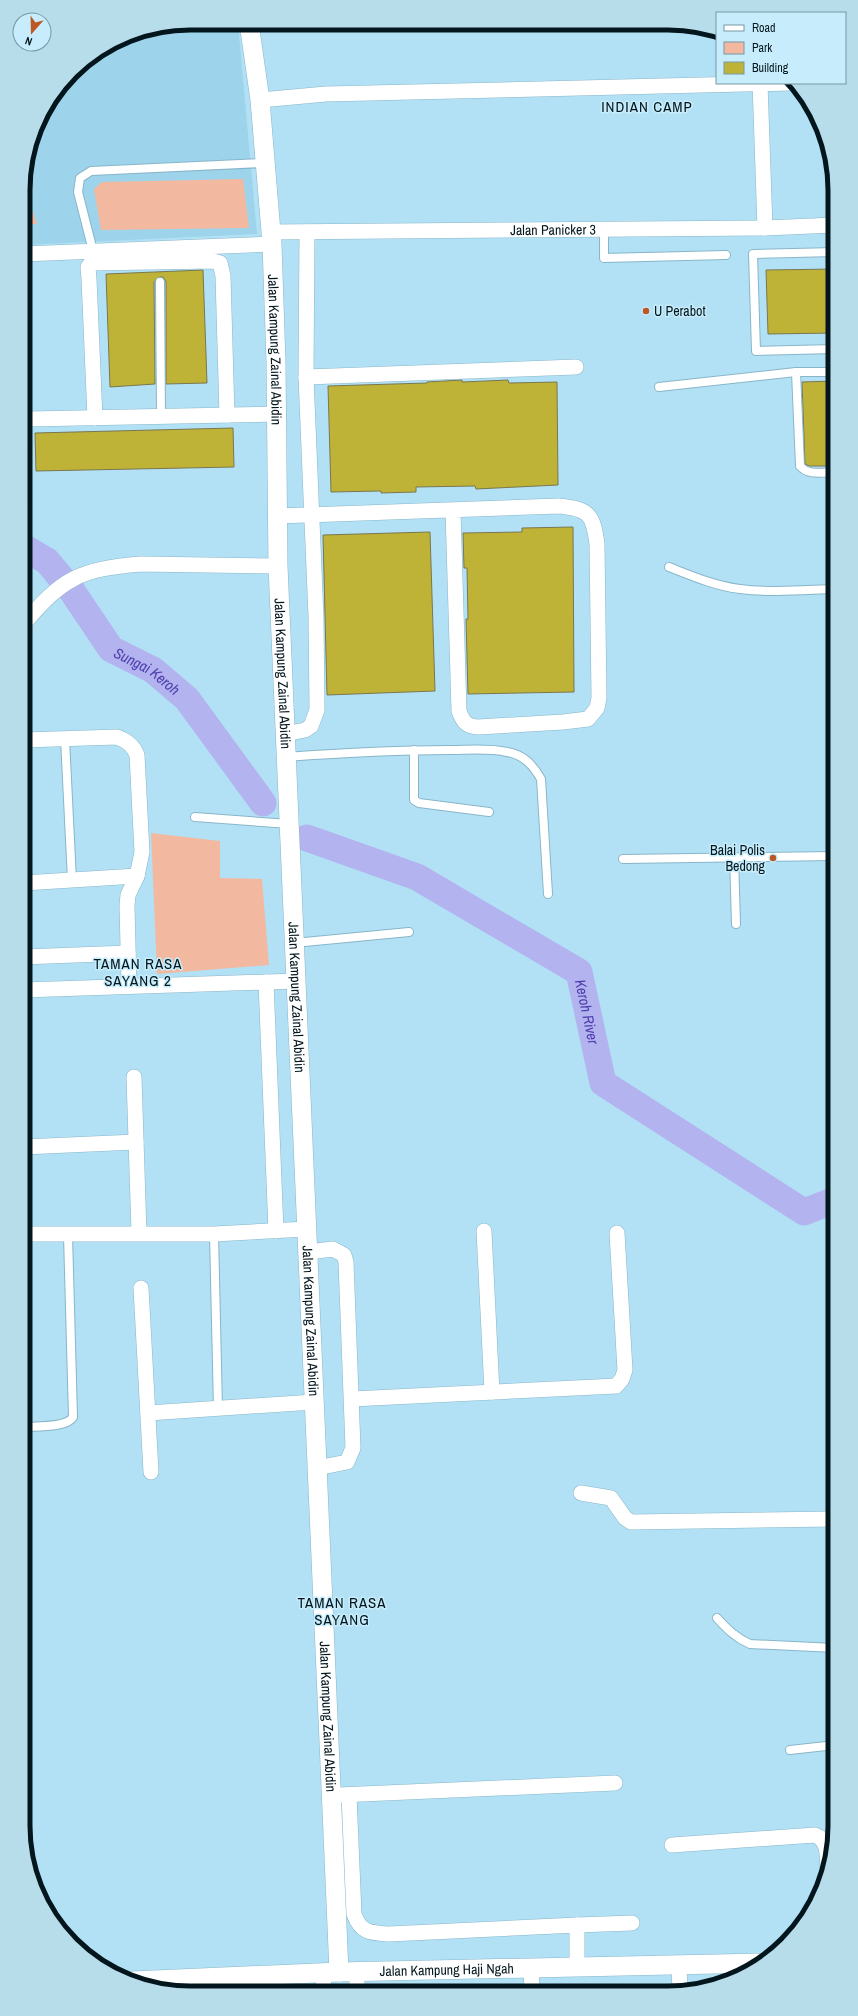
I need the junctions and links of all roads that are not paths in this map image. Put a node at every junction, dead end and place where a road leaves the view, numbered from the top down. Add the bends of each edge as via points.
1 (250, 30) edge
2 (721, 84) edge
3 (760, 84) edge
4 (260, 100) junction
5 (264, 164) junction
6 (828, 225) edge
7 (765, 228) junction
8 (604, 230) junction
9 (307, 232) junction
10 (272, 238) junction
11 (93, 251) junction
12 (828, 252) edge
13 (30, 254) edge
14 (726, 255) dead end
15 (160, 282) dead end
16 (828, 349) edge
17 (576, 367) dead end
18 (796, 372) junction
19 (828, 372) edge
20 (306, 377) junction
21 (659, 387) dead end
22 (277, 414) junction
23 (227, 415) junction
24 (161, 416) junction
25 (95, 418) junction
26 (30, 419) edge
27 (828, 472) edge
28 (452, 511) junction
29 (311, 515) junction
30 (278, 516) junction
31 (278, 566) junction
32 (669, 567) dead end
33 (828, 589) edge
34 (30, 618) edge
35 (285, 734) junction
36 (65, 739) junction
37 (30, 740) edge
38 (414, 750) junction
39 (286, 757) junction
40 (489, 812) dead end
41 (196, 817) dead end
42 (289, 824) junction
43 (828, 856) edge
44 (734, 857) junction
45 (623, 859) dead end
46 (137, 876) junction
47 (72, 880) junction
48 (30, 883) edge
49 (548, 894) dead end
50 (736, 924) dead end
51 (410, 932) dead end
52 (294, 943) junction
53 (128, 952) junction
54 (30, 957) edge
55 (296, 981) junction
56 (266, 982) junction
57 (129, 986) junction
58 (30, 990) edge
59 (134, 1077) dead end
60 (136, 1142) junction
61 (30, 1147) edge
62 (307, 1229) junction
63 (276, 1231) junction
64 (484, 1231) dead end
65 (139, 1233) junction
66 (618, 1233) dead end
67 (30, 1234) edge
68 (214, 1234) junction
69 (68, 1235) junction
70 (308, 1252) junction
71 (141, 1288) dead end
72 (492, 1392) junction
73 (352, 1399) junction
74 (314, 1402) junction
75 (218, 1409) junction
76 (148, 1413) junction
77 (30, 1426) edge
78 (317, 1468) junction
79 (151, 1472) dead end
80 (581, 1493) dead end
81 (828, 1519) edge
82 (717, 1618) dead end
83 (828, 1648) edge
84 (828, 1746) edge
85 (790, 1750) dead end
86 (615, 1783) dead end
87 (340, 1795) junction
88 (672, 1845) dead end
89 (826, 1853) edge
90 (632, 1923) dead end
91 (577, 1925) junction
92 (751, 1963) edge
93 (679, 1965) junction
94 (576, 1967) junction
95 (531, 1968) junction
96 (336, 1977) edge
97 (161, 1984) edge
98 (350, 1986) edge
99 (532, 1986) edge
100 (680, 1986) edge

1 - 4 street, Jalan Kampung Zainal Abidin
2 - 4 street via 326,94
3 - 7 street
4 - 5 street, Jalan Kampung Zainal Abidin
5 - 10 street, Jalan Kampung Zainal Abidin
5 - 11 lane via 91,171 80,178 78,192
6 - 7 street, Jalan Panicker 3
7 - 8 street, Jalan Panicker 3
8 - 9 street, Jalan Panicker 3
8 - 14 lane via 604,258
9 - 10 street, Jalan Panicker 3
9 - 20 street
10 - 11 street, Jalan Panicker 3
10 - 22 street, Jalan Kampung Zainal Abidin
11 - 13 street, Jalan Panicker 3
12 - 16 lane via 753,254 756,351
15 - 24 lane
17 - 20 street
18 - 19 lane
18 - 21 lane
18 - 27 lane via 800,466 806,472
20 - 29 street
22 - 23 street
22 - 30 street, Jalan Kampung Zainal Abidin
23 - 24 street
23 - 25 street via 223,269 220,263 91,263 88,267 88,279
24 - 25 street
25 - 26 street
28 - 28 street via 459,711 462,720 469,726 478,727 588,719 597,708 599,698 597,544 588,514 579,508 559,506
28 - 29 street
29 - 30 street
29 - 35 street via 317,710 311,726 306,730
30 - 31 street, Jalan Kampung Zainal Abidin
31 - 34 street via 141,564 87,572 57,589
31 - 35 street, Jalan Kampung Zainal Abidin
32 - 33 lane via 698,578 738,588 767,591
35 - 39 street, Jalan Kampung Zainal Abidin
36 - 37 street
36 - 46 street via 117,737 134,748 139,767 142,852
36 - 47 lane
38 - 39 lane
38 - 40 lane via 414,800 419,803
38 - 49 lane via 494,750 521,757 534,766 541,779
39 - 42 street, Jalan Kampung Zainal Abidin
41 - 42 lane
42 - 52 street, Jalan Kampung Zainal Abidin
43 - 44 lane
44 - 45 lane
44 - 50 lane
46 - 47 street
46 - 53 street via 128,895
47 - 48 street
51 - 52 lane
52 - 55 street, Jalan Kampung Zainal Abidin
53 - 54 street
53 - 57 street
55 - 56 street
55 - 62 street, Jalan Kampung Zainal Abidin
56 - 57 street
56 - 63 street
57 - 58 street
59 - 60 street
60 - 61 street
60 - 65 street
62 - 63 street
62 - 70 street, Jalan Kampung Zainal Abidin
63 - 68 street
64 - 72 street
65 - 68 street
65 - 69 street
66 - 72 street via 625,1370 622,1379 616,1386
67 - 69 street
68 - 75 lane
69 - 77 lane via 74,1417 64,1424
70 - 73 street via 333,1249 344,1255
70 - 74 street, Jalan Kampung Zainal Abidin
71 - 76 street
72 - 73 street
73 - 78 street via 351,1457 339,1465
74 - 75 street
74 - 78 street, Jalan Kampung Zainal Abidin
75 - 76 street
76 - 79 street
78 - 87 street, Jalan Kampung Zainal Abidin
80 - 81 street via 611,1498 625,1518 631,1522
82 - 83 lane via 740,1640 750,1644
84 - 85 lane
86 - 87 street
87 - 91 street via 354,1914 358,1925 366,1931 389,1934
87 - 96 street, Jalan Kampung Zainal Abidin
88 - 89 street via 815,1835 825,1843
90 - 91 street
91 - 94 street
92 - 93 street, Jalan Kampung Haji Ngah
93 - 94 street, Jalan Kampung Haji Ngah
93 - 100 street
94 - 95 street, Jalan Kampung Haji Ngah
95 - 96 street, Jalan Kampung Haji Ngah
95 - 99 street
96 - 97 street, Jalan Kampung Haji Ngah
96 - 98 street

